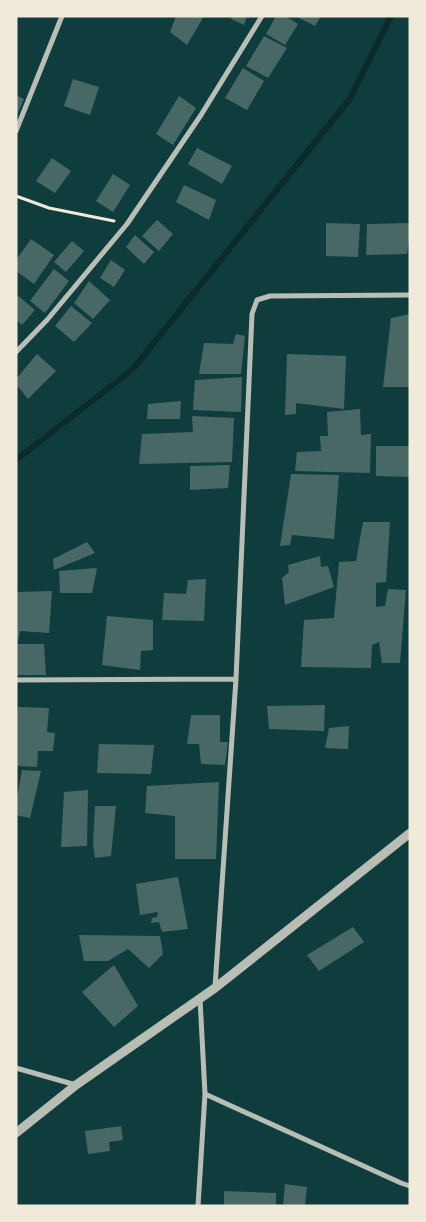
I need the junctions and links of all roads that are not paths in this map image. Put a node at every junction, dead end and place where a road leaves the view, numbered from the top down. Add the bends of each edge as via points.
1 (62, 16) edge
2 (262, 16) edge
3 (16, 132) edge
4 (410, 295) edge
5 (16, 352) edge
6 (236, 679) junction
7 (16, 680) edge
8 (410, 833) edge
9 (216, 988) junction
10 (200, 999) junction
11 (16, 1068) edge
12 (76, 1085) junction
13 (205, 1094) junction
14 (16, 1133) edge
15 (410, 1186) edge
16 (198, 1206) edge

1 - 3 street
2 - 5 street via 201,115 127,224
4 - 6 street via 270,296 257,300 251,329
6 - 7 street
6 - 9 street
8 - 9 street
9 - 10 street
10 - 12 street
10 - 13 street
11 - 12 street
12 - 14 street
13 - 15 street
13 - 16 street

